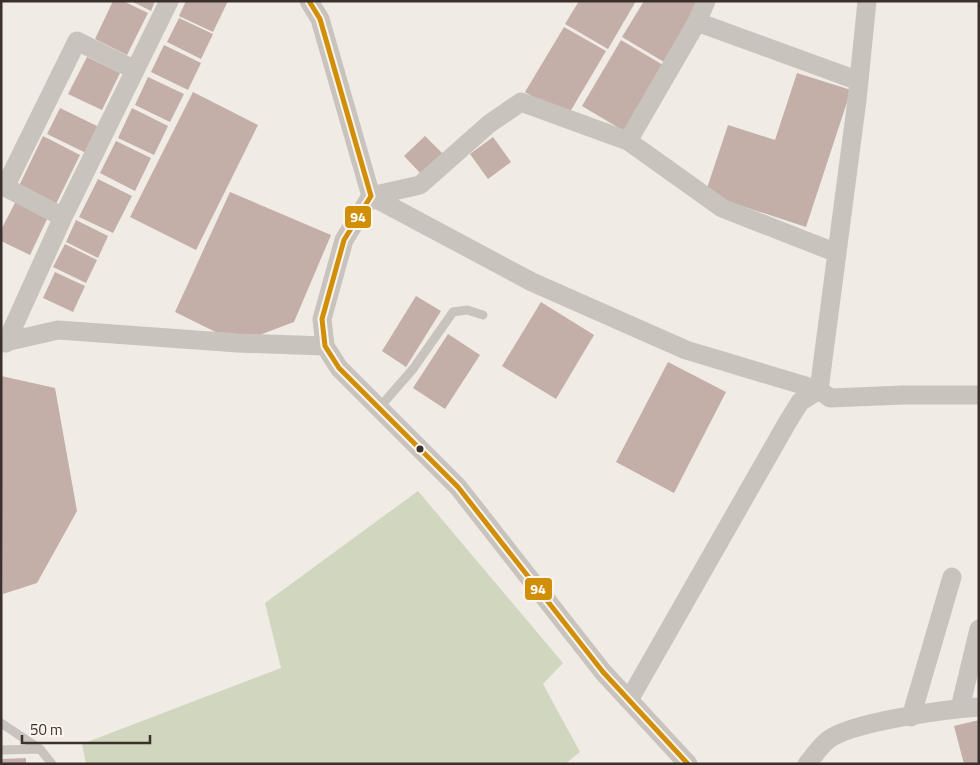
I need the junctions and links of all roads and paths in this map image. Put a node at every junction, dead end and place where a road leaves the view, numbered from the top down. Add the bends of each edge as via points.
1 (169, 1) edge
2 (309, 1) edge
3 (706, 1) edge
4 (867, 1) edge
5 (697, 22) junction
6 (135, 70) junction
7 (859, 81) junction
8 (628, 141) junction
9 (371, 196) junction
10 (63, 217) junction
11 (837, 254) junction
12 (483, 314) dead end
13 (3, 345) edge
14 (325, 346) junction
15 (819, 390) junction
16 (979, 395) edge
17 (379, 408) junction
18 (952, 577) dead end
19 (979, 629) edge
20 (629, 700) junction
21 (979, 707) edge
22 (960, 708) junction
23 (911, 716) junction
24 (1, 723) edge
25 (40, 749) junction
26 (1, 750) edge
27 (52, 764) edge
28 (688, 764) edge
29 (808, 764) edge

1 - 6 street
2 - 9 street via 320,18
3 - 5 street
4 - 7 street
5 - 7 street
5 - 8 street
6 - 10 street
6 - 10 street via 77,41 4,187
7 - 11 street
8 - 9 street via 521,102 489,124 420,185
8 - 11 street via 722,208
9 - 14 street via 344,240 322,319
9 - 15 street via 532,282 686,350
10 - 13 street
11 - 15 street
12 - 17 lane via 467,310 453,312 413,369
13 - 14 street via 58,330
14 - 17 street via 339,368
15 - 16 street via 830,398
15 - 20 street via 800,402 787,423
17 - 20 street via 458,487 603,672
18 - 23 street
19 - 22 street
20 - 28 street
21 - 22 street
22 - 23 street
23 - 29 street via 849,729 828,740
24 - 25 lane
25 - 26 lane
25 - 27 lane

